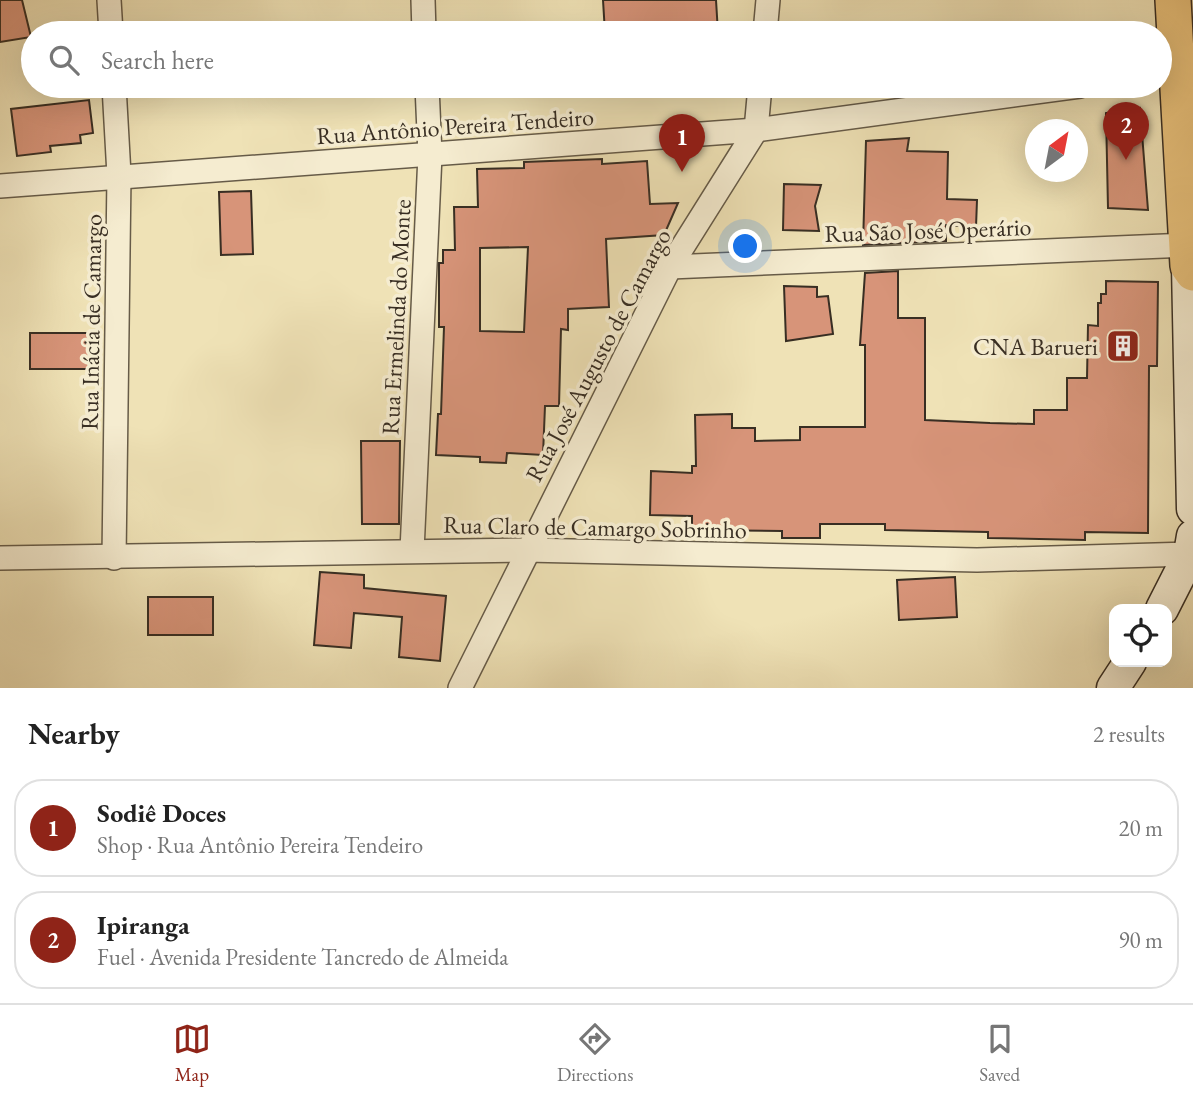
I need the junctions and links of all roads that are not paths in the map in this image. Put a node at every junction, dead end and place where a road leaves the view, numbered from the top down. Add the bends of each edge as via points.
1 (109, 0) edge
2 (423, 0) edge
3 (768, 0) edge
4 (1173, 0) edge
5 (110, 21) edge
6 (424, 21) edge
7 (766, 21) edge
8 (1172, 21) edge
9 (1172, 84) edge
10 (115, 98) edge
11 (428, 98) edge
12 (759, 98) edge
13 (992, 98) edge
14 (756, 130) junction
15 (430, 155) junction
16 (119, 175) junction
17 (1189, 177) edge
18 (0, 186) edge
19 (1190, 262) edge
20 (670, 267) junction
21 (1192, 429) edge
22 (1193, 488) edge
23 (1193, 509) edge
24 (1191, 545) edge
25 (526, 550) junction
26 (412, 551) junction
27 (0, 558) edge
28 (114, 558) junction
29 (1164, 604) edge
30 (1127, 667) edge
31 (460, 688) edge
32 (1114, 688) edge

1 - 5 street
2 - 6 street
3 - 7 street
4 - 8 main road
9 - 17 main road
10 - 16 street, Rua Inácia de Camargo
11 - 15 street, Rua Ermelinda do Monte
12 - 14 street, Rua José Augusto de Camargo
13 - 14 street, Rua Antônio Pereira Tendeiro
14 - 15 street, Rua Antônio Pereira Tendeiro
14 - 20 street, Rua José Augusto de Camargo
15 - 16 street, Rua Antônio Pereira Tendeiro
15 - 26 street, Rua Ermelinda do Monte
16 - 18 street, Rua Antônio Pereira Tendeiro
16 - 28 street, Rua Inácia de Camargo
17 - 19 main road
19 - 20 street, Rua São José Operário
19 - 21 street
20 - 25 street, Rua José Augusto de Camargo
21 - 22 street
22 - 23 street
24 - 25 street, Rua Claro de Camargo Sobrinho via 977,560
24 - 29 street
25 - 26 street, Rua Claro de Camargo Sobrinho
25 - 31 street, Rua José Augusto de Camargo
26 - 28 street, Rua Claro de Camargo Sobrinho
27 - 28 street, Rua Claro de Camargo Sobrinho
30 - 32 street

